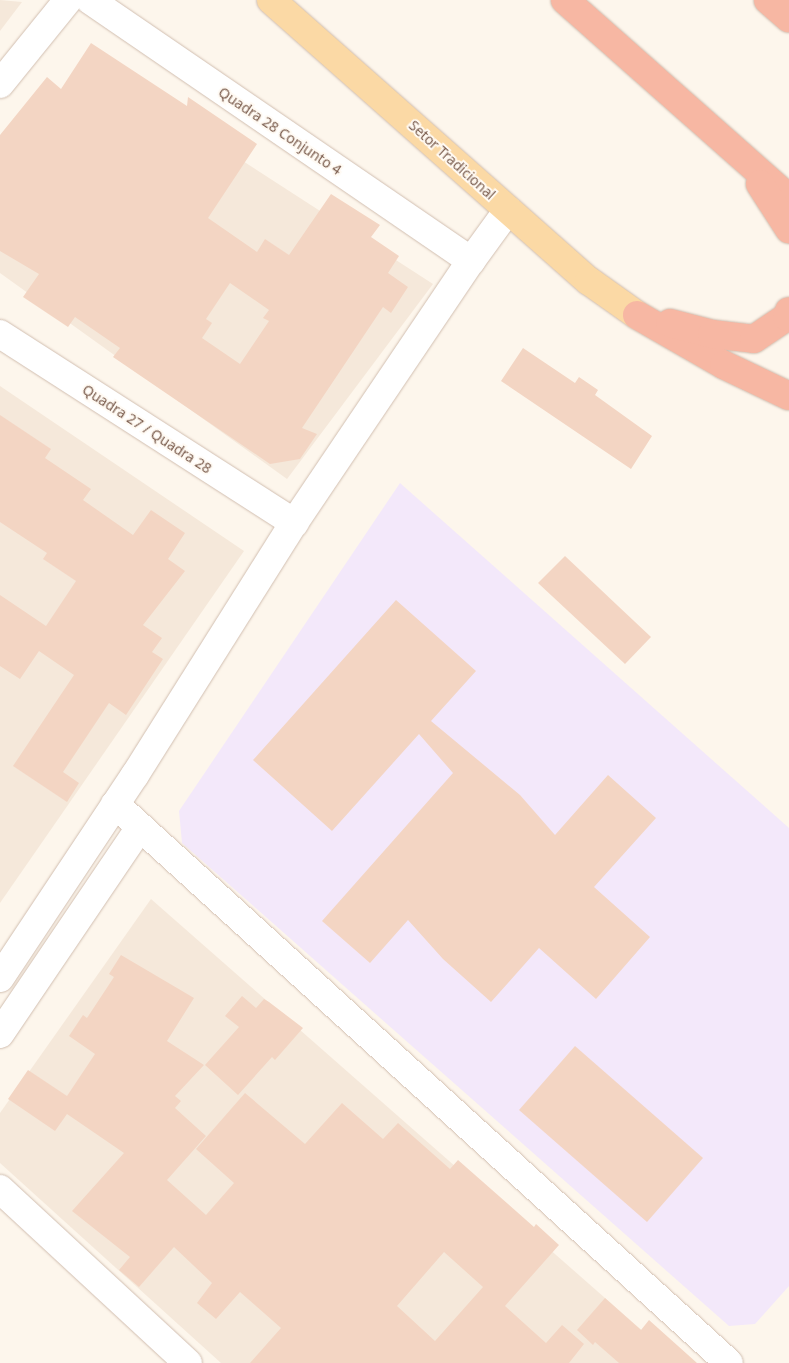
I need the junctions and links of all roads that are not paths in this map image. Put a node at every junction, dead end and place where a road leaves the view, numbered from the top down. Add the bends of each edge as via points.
1 (68, 0) edge
2 (90, 0) edge
3 (271, 0) edge
4 (565, 0) edge
5 (768, 0) edge
6 (789, 18) edge
7 (0, 84) edge
8 (741, 156) junction
9 (789, 198) edge
10 (508, 210) junction
11 (789, 229) edge
12 (470, 261) junction
13 (789, 311) edge
14 (637, 315) junction
15 (0, 334) edge
16 (789, 396) edge
17 (294, 523) junction
18 (115, 804) junction
19 (140, 827) junction
20 (0, 978) edge
21 (12, 994) edge
22 (0, 1034) edge
23 (0, 1189) edge
24 (188, 1363) edge
25 (729, 1363) edge

1 - 7 street
2 - 12 street, Quadra 28 Conjunto 4
3 - 10 main road, Setor Tradicional
4 - 8 highway
5 - 6 highway
8 - 9 highway
8 - 11 highway
10 - 12 street
10 - 14 main road, Setor Tradicional via 589,281
12 - 17 street
13 - 14 highway via 787,317 754,339 712,334
14 - 16 highway via 724,365
15 - 17 street, Quadra 27 / Quadra 28
17 - 18 street
18 - 19 street
18 - 20 street
19 - 21 street
19 - 25 street
21 - 22 street
23 - 24 street

